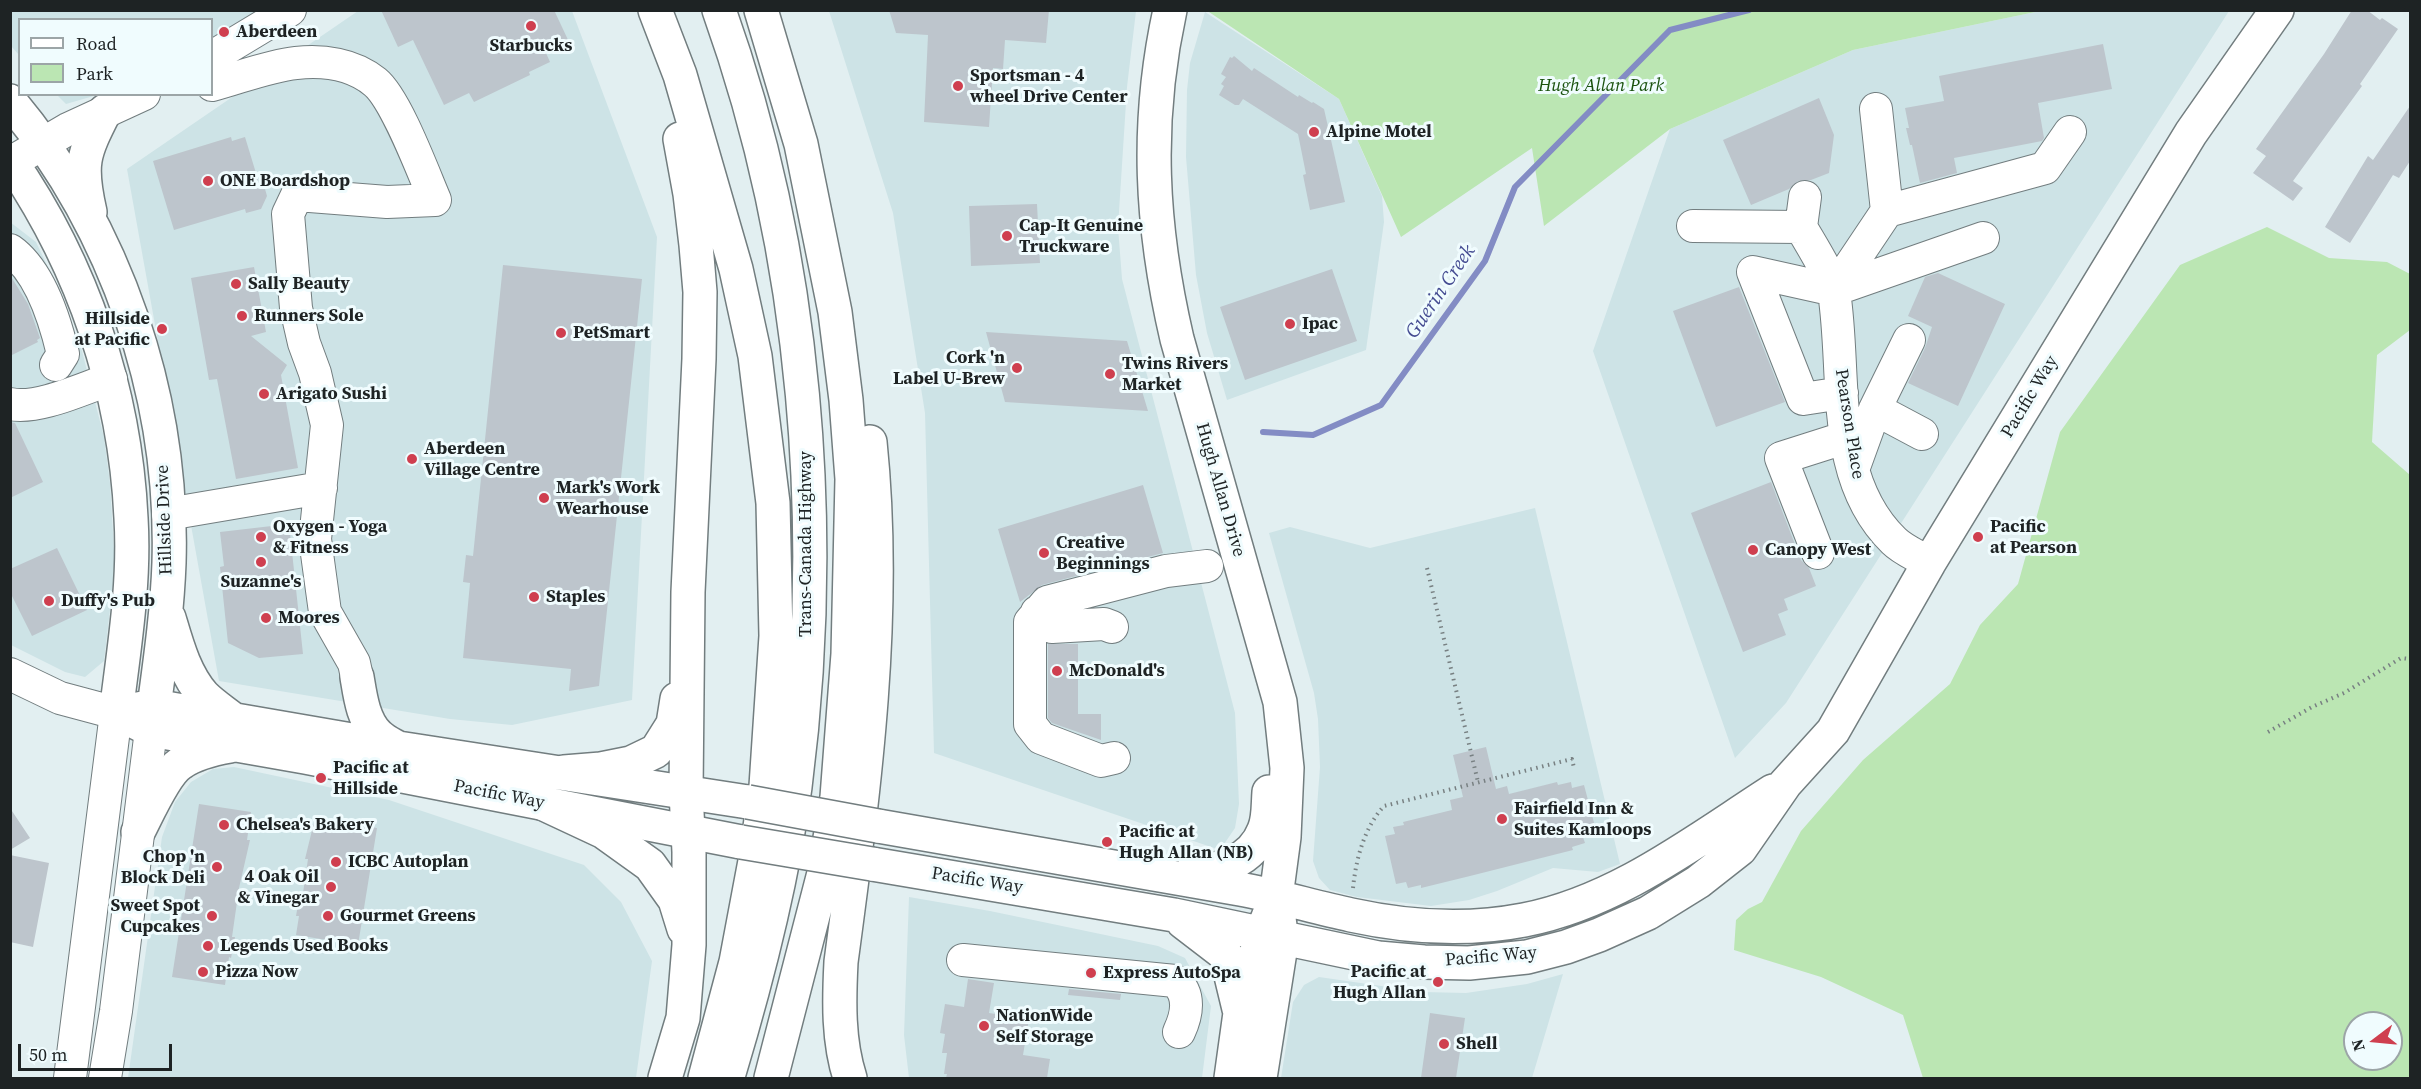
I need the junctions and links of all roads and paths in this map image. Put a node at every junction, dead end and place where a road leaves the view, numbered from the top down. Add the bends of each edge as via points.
1 (290, 10) edge
2 (643, 10) edge
3 (655, 10) edge
4 (719, 10) edge
5 (761, 10) edge
6 (1170, 10) edge
7 (2277, 10) edge
8 (213, 56) edge
9 (213, 85) edge
10 (139, 96) edge
11 (10, 101) edge
12 (1876, 110) dead end
13 (105, 111) junction
14 (2070, 132) dead end
15 (43, 142) junction
16 (11, 162) edge
17 (10, 206) edge
18 (1887, 211) junction
19 (1693, 226) dead end
20 (52, 228) junction
21 (94, 228) junction
22 (1983, 238) dead end
23 (10, 250) edge
24 (1834, 290) junction
25 (835, 312) junction
26 (1909, 340) dead end
27 (56, 365) dead end
28 (111, 379) junction
29 (1842, 393) junction
30 (10, 404) edge
31 (1875, 409) junction
32 (1922, 434) dead end
33 (1847, 437) junction
34 (1852, 471) junction
35 (321, 488) junction
36 (168, 514) junction
37 (1818, 553) dead end
38 (1929, 563) junction
39 (1207, 566) dead end
40 (1427, 568) dead end
41 (688, 592) junction
42 (166, 608) junction
43 (1037, 612) junction
44 (1112, 627) dead end
45 (2410, 659) edge
46 (10, 674) edge
47 (357, 677) junction
48 (1280, 702) junction
49 (116, 713) junction
50 (152, 718) junction
51 (234, 732) junction
52 (2268, 732) dead end
53 (309, 734) junction
54 (398, 748) junction
55 (1114, 758) dead end
56 (1574, 768) dead end
57 (564, 772) junction
58 (1478, 782) junction
59 (1785, 784) junction
60 (686, 792) junction
61 (542, 803) junction
62 (688, 830) junction
63 (138, 832) junction
64 (1178, 877) junction
65 (1632, 880) junction
66 (1276, 897) junction
67 (1648, 913) junction
68 (1174, 915) junction
69 (1352, 915) junction
70 (1271, 937) junction
71 (689, 945) junction
72 (963, 960) dead end
73 (80, 1006) junction
74 (116, 1011) junction
75 (1240, 1013) junction
76 (1179, 1032) dead end
77 (70, 1078) edge
78 (105, 1078) edge
79 (665, 1078) edge
80 (705, 1078) edge
81 (728, 1078) edge
82 (771, 1078) edge
83 (850, 1078) edge
84 (1231, 1078) edge
85 (1260, 1078) edge

1 - 8 street
2 - 41 main road via 670,92 690,194 700,292
3 - 80 main road via 680,75 736,269 755,356 773,503 776,636 766,786 735,962
4 - 81 main road, Trans-Canada Highway via 743,84 781,242 804,406 810,527 803,706 794,790 751,1000
5 - 25 main road via 801,144
6 - 48 main road, Hugh Allan Drive via 1153,159 1164,282
7 - 38 main road, Pacific Way via 2191,133
9 - 35 street via 295,63 322,62 360,72 376,83 393,106 435,200 387,202 297,195 288,214 296,309 327,425
10 - 13 street
11 - 15 main road, Hillside Drive
12 - 18 street
13 - 15 street
13 - 21 main road via 84,159 84,182
14 - 18 street via 2045,168
15 - 16 street
15 - 21 main road, Hillside Drive
16 - 20 main road, Hillside Drive
17 - 20 main road
18 - 24 street
19 - 24 street via 1803,212
20 - 28 main road, Hillside Drive via 84,295
21 - 36 main road, Hillside Drive via 116,276 147,366 159,423
22 - 24 street
23 - 27 street via 30,268 56,325 63,354
24 - 29 street, Pearson Place
24 - 29 street via 1753,272 1803,399
25 - 82 main road via 852,479 848,654 837,797 824,873
25 - 83 main road via 868,428 875,487 875,641 869,741 840,970 839,1015
26 - 31 street
28 - 30 street via 44,401
28 - 49 main road, Hillside Drive via 122,432 132,519 128,609
29 - 33 street, Pearson Place
31 - 32 street
31 - 34 street
33 - 34 street, Pearson Place
33 - 37 street via 1781,458
34 - 38 street, Pearson Place via 1865,505 1894,542
35 - 36 street
35 - 47 street via 315,539 325,612 354,663
36 - 42 main road, Hillside Drive
38 - 59 main road, Pacific Way via 1833,731
39 - 43 street via 1166,571 1047,602
40 - 58 path
41 - 57 main road via 673,724 663,742 656,751 631,763
41 - 60 main road
42 - 50 main road, Hillside Drive
42 - 51 main road via 178,648 195,683
43 - 44 street via 1052,627
43 - 55 street via 1030,622 1030,724 1041,738 1101,761
45 - 52 path via 2401,658
46 - 49 street, Pacific Way via 60,699
47 - 53 main road via 346,719 335,727
47 - 54 main road via 370,724 380,737
48 - 64 main road via 1265,828 1257,843 1243,858 1228,866
48 - 66 main road, Hugh Allan Drive via 1287,805
49 - 50 main road, Pacific Way
49 - 73 street, Hillside Drive
50 - 51 main road, Pacific Way
50 - 63 street, Hillside Drive
51 - 53 main road, Pacific Way
51 - 61 main road, Pacific Way
51 - 63 main road via 179,764
53 - 54 main road, Pacific Way
54 - 57 main road, Pacific Way
56 - 58 path via 1572,759
57 - 60 main road, Pacific Way
58 - 69 path via 1384,806 1362,844 1354,874
59 - 65 main road, Pacific Way
59 - 67 main road, Pacific Way via 1740,849 1698,882
60 - 62 main road
60 - 64 main road, Pacific Way, bridge
61 - 62 main road, Pacific Way
61 - 71 main road via 604,832 650,865 675,900
62 - 68 main road, Pacific Way, bridge
62 - 71 main road
63 - 74 street, Hillside Drive
64 - 66 main road, Pacific Way
65 - 67 main road
65 - 69 main road, Pacific Way via 1583,902 1524,920 1457,926
66 - 69 main road, Pacific Way
66 - 70 main road, Hugh Allan Drive
67 - 70 main road, Pacific Way via 1566,947 1527,957 1469,963 1378,958
68 - 70 main road, Pacific Way
68 - 75 main road via 1226,956
70 - 75 main road, Hugh Allan Drive
70 - 85 main road, Hugh Allan Drive
71 - 79 main road via 683,1018
72 - 76 street via 1175,981 1182,987 1185,1000 1186,1017
73 - 74 street
73 - 77 street, Hillside Drive
74 - 78 street, Hillside Drive
75 - 84 main road, Hugh Allan Drive

